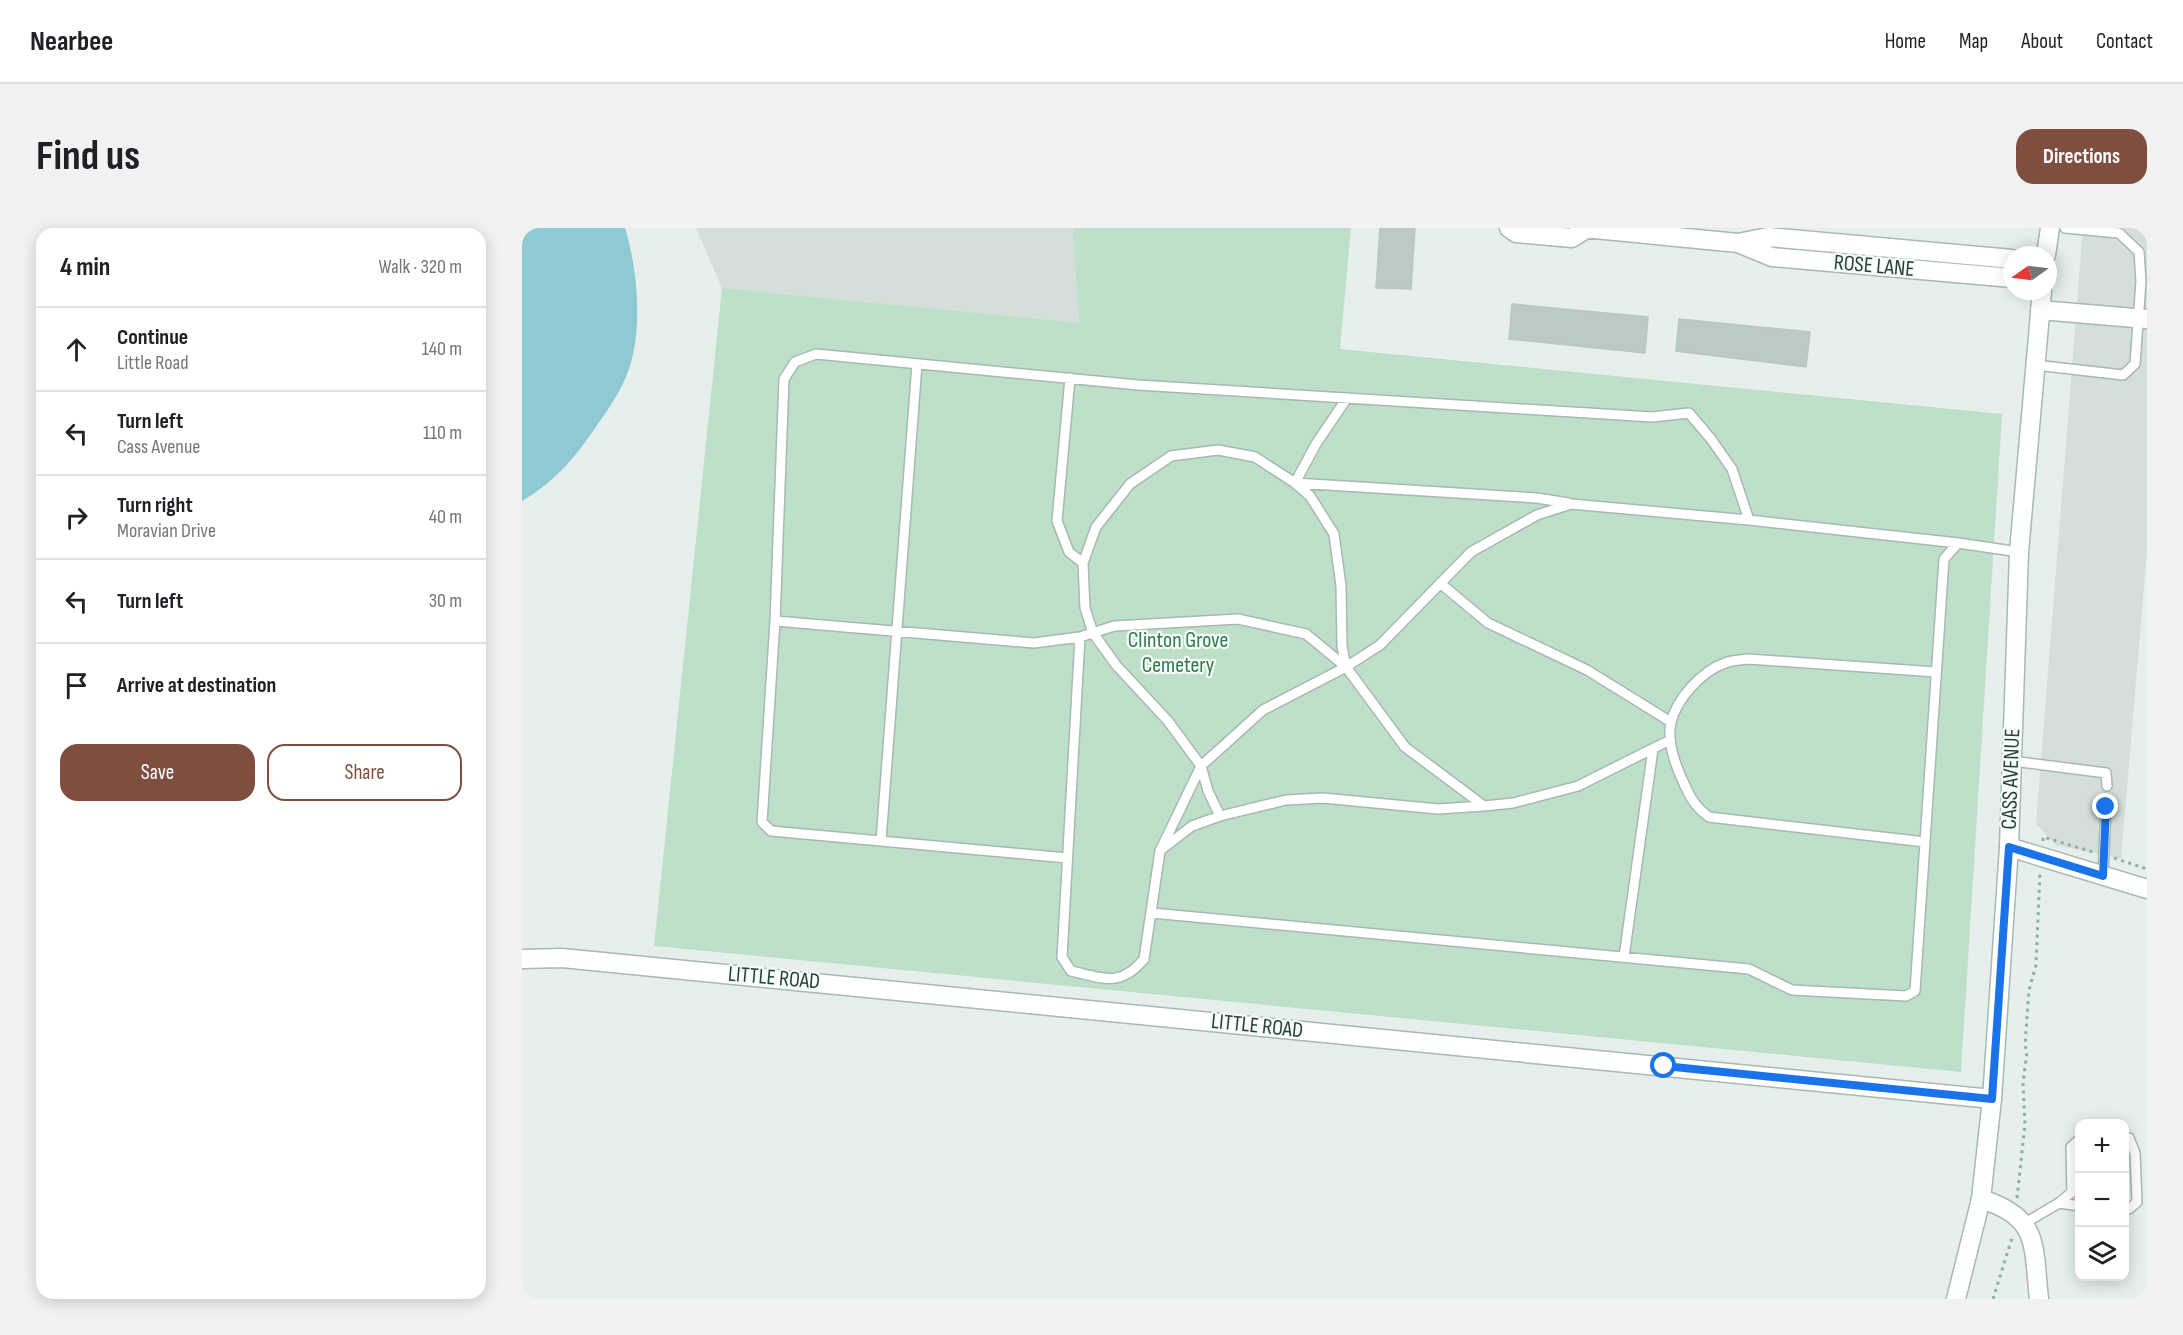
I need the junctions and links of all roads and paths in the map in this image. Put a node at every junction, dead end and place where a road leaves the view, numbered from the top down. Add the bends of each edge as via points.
1 (1509, 228) edge
2 (1586, 228) edge
3 (2050, 228) edge
4 (2065, 228) edge
5 (1738, 243) junction
6 (2047, 246) edge
7 (2003, 258) edge
8 (2003, 277) edge
9 (2041, 300) edge
10 (2040, 310) junction
11 (2143, 319) edge
12 (917, 364) junction
13 (2035, 365) junction
14 (1070, 378) junction
15 (1347, 398) junction
16 (1295, 483) junction
17 (1571, 504) junction
18 (1749, 520) junction
19 (1958, 543) junction
20 (2019, 552) junction
21 (1083, 563) junction
22 (1440, 583) junction
23 (775, 621) junction
24 (898, 632) junction
25 (1093, 633) junction
26 (1080, 638) junction
27 (1346, 667) junction
28 (1936, 672) junction
29 (1671, 722) junction
30 (1670, 740) junction
31 (1653, 749) junction
32 (2012, 761) junction
33 (1201, 766) junction
34 (2107, 786) dead end
35 (1484, 806) junction
36 (2106, 807) dead end
37 (1220, 816) junction
38 (881, 841) junction
39 (1925, 842) junction
40 (2009, 847) junction
41 (1160, 850) junction
42 (1067, 858) junction
43 (2103, 876) junction
44 (2147, 889) edge
45 (2039, 891) dead end
46 (1152, 913) junction
47 (1624, 957) junction
48 (522, 959) edge
49 (1992, 1099) junction
50 (2129, 1138) edge
51 (2075, 1143) edge
52 (2017, 1197) dead end
53 (1981, 1199) junction
54 (2059, 1203) junction
55 (2075, 1205) edge
56 (2129, 1209) edge
57 (2025, 1224) junction
58 (2010, 1246) dead end
59 (1956, 1299) edge
60 (1993, 1299) edge
61 (2039, 1299) edge

1 - 2 street, ROSE LANE via 1516,233 1572,238
2 - 5 street, ROSE LANE
3 - 6 street
4 - 11 lane via 2119,233 2139,252
5 - 7 street, ROSE LANE via 1768,237
5 - 8 street, ROSE LANE via 1772,257
9 - 10 street, CASS AVENUE
10 - 11 street
10 - 13 street, CASS AVENUE
11 - 13 lane via 2135,364 2122,375
12 - 14 lane
12 - 23 lane via 816,354 795,362 784,379
12 - 24 lane
13 - 20 street, CASS AVENUE
14 - 15 lane
14 - 21 lane via 1057,521 1069,552
15 - 16 lane
15 - 18 lane via 1652,417 1689,413 1732,469
16 - 17 lane via 1538,498
16 - 21 lane via 1255,457 1218,450 1172,456 1131,484 1096,527
16 - 27 lane via 1310,496 1334,534
17 - 18 lane
17 - 22 lane via 1537,515 1471,552
18 - 19 lane
19 - 20 lane
19 - 28 lane via 1944,559
20 - 32 street, CASS AVENUE
21 - 25 lane via 1085,608
22 - 27 lane via 1380,645
22 - 29 lane via 1488,623 1587,670
23 - 24 lane
23 - 38 lane via 762,822 771,831
24 - 26 lane via 1034,643
24 - 38 lane
25 - 26 lane
25 - 27 lane via 1114,626 1238,619 1306,634
25 - 33 lane
26 - 42 lane
27 - 33 lane via 1263,710
27 - 35 lane via 1405,747
28 - 29 lane via 1748,659 1725,663 1704,675 1691,689
28 - 39 lane
29 - 30 lane
30 - 31 lane
30 - 39 lane via 1676,766 1693,804 1709,817
31 - 35 lane via 1578,786 1513,803
31 - 47 lane
32 - 34 lane via 2106,773
32 - 40 street, CASS AVENUE
33 - 37 lane
33 - 41 lane
35 - 37 lane via 1438,809 1323,798 1286,800
36 - 43 lane
37 - 41 lane via 1192,826
38 - 42 lane
39 - 47 lane via 1915,991 1906,996 1792,990 1749,969
40 - 43 street
40 - 49 street, CASS AVENUE
41 - 46 lane
42 - 46 lane via 1062,957 1071,971 1116,981 1134,971 1144,959
43 - 44 street
45 - 52 path
46 - 47 lane
48 - 49 street, LITTLE ROAD via 562,958
49 - 53 street, CASS AVENUE
50 - 56 lane via 2135,1153 2137,1202
51 - 54 lane via 2071,1147 2072,1192
53 - 57 street via 2012,1211
53 - 59 street, CASS AVENUE
54 - 55 lane
54 - 57 lane
57 - 61 street via 2032,1240
58 - 60 path

